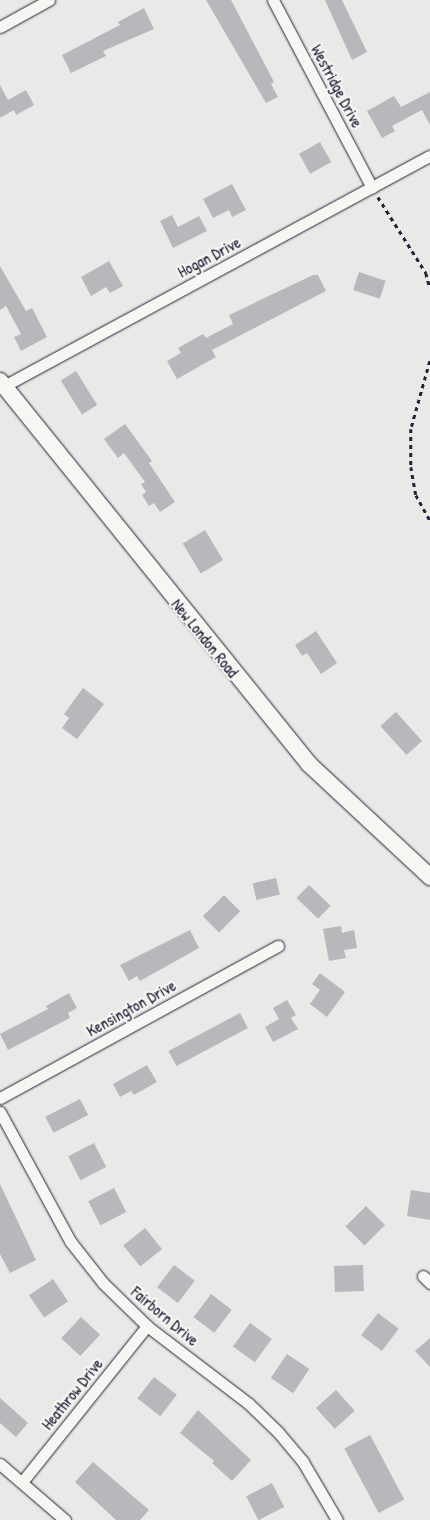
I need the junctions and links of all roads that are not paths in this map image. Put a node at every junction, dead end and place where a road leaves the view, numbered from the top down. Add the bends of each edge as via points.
1 (49, 0) edge
2 (273, 0) edge
3 (0, 26) edge
4 (430, 156) edge
5 (372, 188) junction
6 (2, 384) edge
7 (430, 877) edge
8 (278, 946) dead end
9 (0, 1098) edge
10 (0, 1112) edge
11 (147, 1326) junction
12 (0, 1464) edge
13 (22, 1482) junction
14 (65, 1520) edge
15 (337, 1520) edge

1 - 3 street
2 - 5 street, Westridge Drive
4 - 5 street, Hogan Drive
5 - 6 street, Hogan Drive
6 - 7 street, New London Road via 309,764
8 - 9 street, Kensington Drive
10 - 11 street, Fairborn Drive via 70,1241 103,1283
11 - 13 street, Heathrow Drive
11 - 15 street, Fairborn Drive via 249,1404 278,1432 303,1462
12 - 13 street
13 - 14 street

